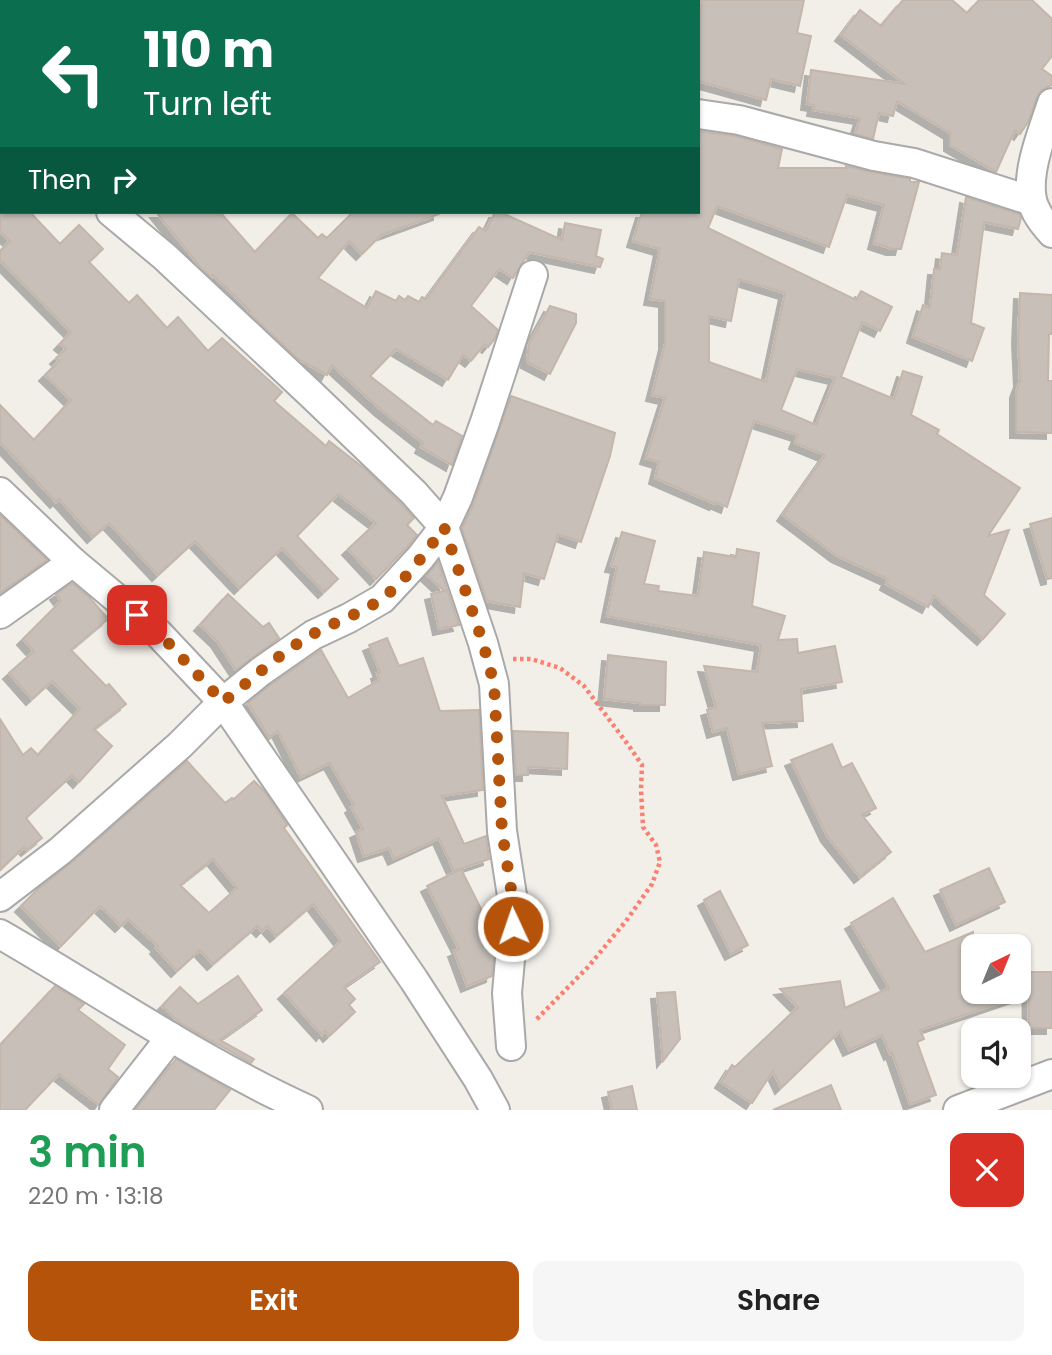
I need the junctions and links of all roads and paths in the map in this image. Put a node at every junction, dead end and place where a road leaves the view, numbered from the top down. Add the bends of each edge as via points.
1 (1052, 103) edge
2 (700, 114) edge
3 (1047, 139) edge
4 (1032, 201) junction
5 (113, 214) edge
6 (1052, 233) edge
7 (533, 275) dead end
8 (0, 492) edge
9 (444, 527) junction
10 (73, 562) junction
11 (0, 614) edge
12 (487, 659) junction
13 (223, 702) junction
14 (0, 897) edge
15 (0, 933) edge
16 (171, 1037) junction
17 (511, 1046) joint
18 (1052, 1074) edge
19 (114, 1110) edge
20 (308, 1110) edge
21 (495, 1110) edge
22 (958, 1110) edge

1 - 3 street
2 - 4 street via 914,163
3 - 4 street via 1033,173
4 - 6 street
5 - 9 street via 312,395
7 - 9 street via 485,422
8 - 10 street
9 - 12 street
9 - 13 street via 382,598 313,635
10 - 11 street
10 - 13 street via 159,633
12 - 17 street via 494,684 502,831 513,902 507,993
12 - 17 path via 531,659 559,668 584,686 642,765 643,827 656,845 660,862 652,884 626,921
13 - 14 street via 61,851
13 - 21 street via 414,980
15 - 16 street
16 - 19 street
16 - 20 street
18 - 22 street

